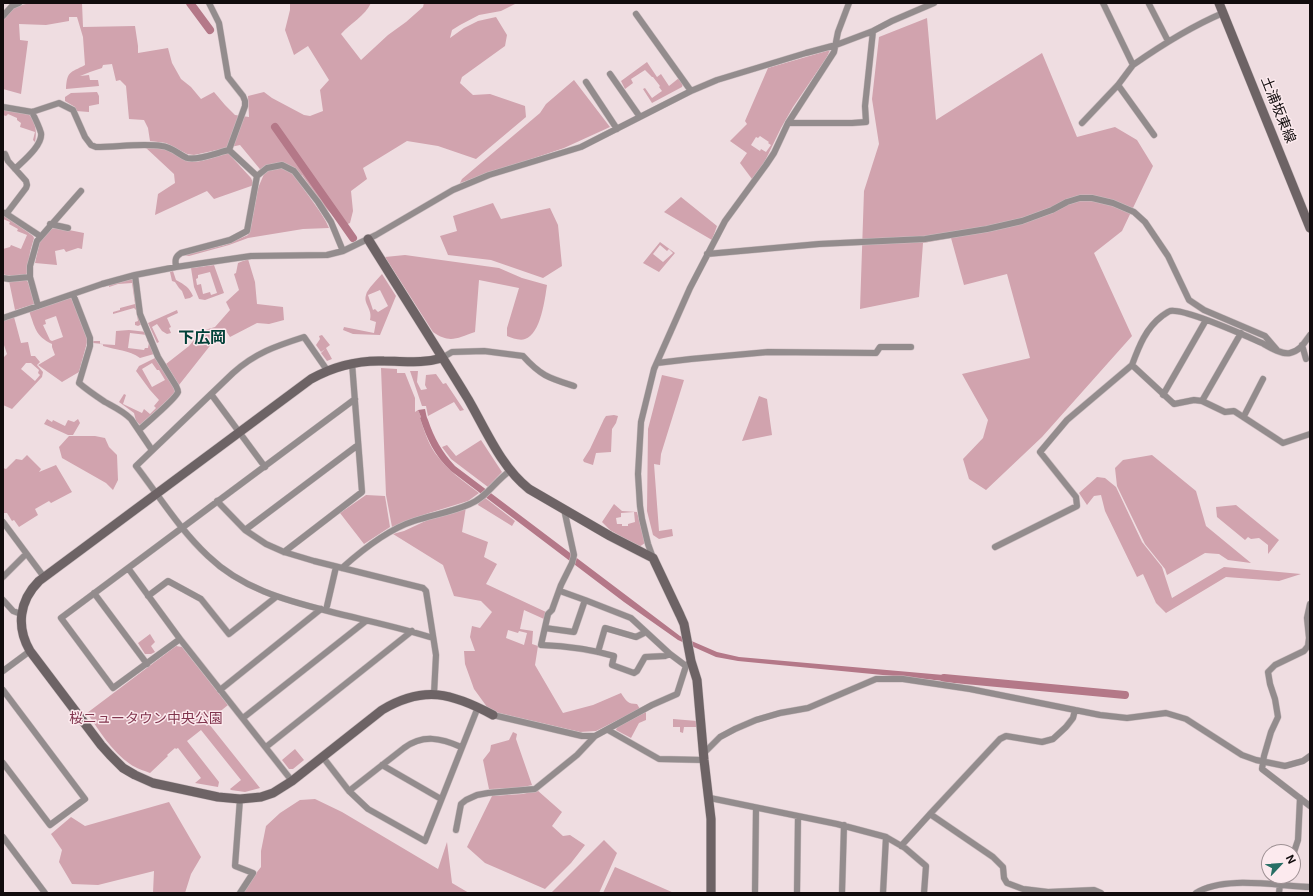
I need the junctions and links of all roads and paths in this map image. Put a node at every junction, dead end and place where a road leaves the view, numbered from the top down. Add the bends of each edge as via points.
1 (19, 3) edge
2 (209, 3) edge
3 (849, 3) edge
4 (934, 3) edge
5 (1103, 3) edge
6 (1219, 3) edge
7 (1149, 4) dead end
8 (1223, 12) junction
9 (636, 14) dead end
10 (3, 16) edge
11 (873, 30) junction
12 (1168, 41) junction
13 (836, 45) junction
14 (1133, 65) junction
15 (610, 74) dead end
16 (586, 82) dead end
17 (1118, 85) junction
18 (691, 91) junction
19 (3, 107) edge
20 (32, 112) junction
21 (640, 117) junction
22 (788, 122) junction
23 (1082, 123) dead end
24 (617, 129) junction
25 (1154, 135) dead end
26 (229, 150) junction
27 (5, 154) dead end
28 (15, 169) junction
29 (258, 176) junction
30 (81, 191) dead end
31 (5, 213) edge
32 (50, 224) junction
33 (68, 228) dead end
34 (1310, 228) edge
35 (40, 236) junction
36 (368, 239) junction
37 (343, 251) junction
38 (707, 254) junction
39 (176, 267) junction
40 (135, 275) junction
41 (30, 277) junction
42 (3, 278) edge
43 (73, 294) junction
44 (38, 306) junction
45 (3, 318) edge
46 (1206, 320) junction
47 (1241, 333) junction
48 (1310, 335) edge
49 (1302, 346) junction
50 (911, 347) dead end
51 (1277, 350) junction
52 (442, 358) junction
53 (1306, 359) dead end
54 (352, 363) junction
55 (657, 363) junction
56 (1132, 365) junction
57 (327, 370) junction
58 (1263, 379) dead end
59 (574, 386) dead end
60 (211, 394) junction
61 (1163, 395) junction
62 (355, 399) junction
63 (1202, 401) junction
64 (1244, 416) junction
65 (138, 430) junction
66 (239, 432) junction
67 (1310, 434) edge
68 (358, 445) junction
69 (152, 450) junction
70 (265, 466) junction
71 (510, 471) junction
72 (156, 493) junction
73 (217, 501) junction
74 (564, 509) junction
75 (3, 522) edge
76 (182, 527) junction
77 (245, 530) junction
78 (995, 547) dead end
79 (284, 552) junction
80 (26, 554) junction
81 (653, 558) junction
82 (128, 568) junction
83 (339, 568) junction
84 (3, 577) edge
85 (44, 577) junction
86 (560, 591) junction
87 (94, 593) junction
88 (148, 596) junction
89 (276, 597) junction
90 (3, 600) edge
91 (585, 600) junction
92 (1310, 604) edge
93 (327, 606) dead end
94 (321, 609) junction
95 (21, 614) junction
96 (366, 621) junction
97 (545, 628) junction
98 (412, 632) junction
99 (646, 632) junction
100 (433, 638) junction
101 (180, 639) junction
102 (30, 651) junction
103 (598, 652) junction
104 (670, 654) junction
105 (689, 663) junction
106 (147, 664) junction
107 (3, 671) edge
108 (3, 690) edge
109 (220, 690) junction
110 (434, 694) junction
111 (478, 707) junction
112 (1075, 710) junction
113 (493, 715) joint
114 (243, 718) junction
115 (608, 730) junction
116 (595, 736) junction
117 (266, 747) junction
118 (461, 747) junction
119 (322, 756) junction
120 (1310, 756) edge
121 (704, 757) junction
122 (1262, 762) junction
123 (3, 764) edge
124 (382, 765) junction
125 (292, 780) junction
126 (349, 791) junction
127 (710, 798) junction
128 (1300, 798) junction
129 (240, 799) junction
130 (441, 799) junction
131 (1310, 806) edge
132 (756, 808) junction
133 (930, 814) junction
134 (798, 816) junction
135 (844, 825) junction
136 (456, 830) dead end
137 (3, 837) edge
138 (886, 837) junction
139 (1297, 844) edge
140 (901, 846) junction
141 (1261, 884) edge
142 (1280, 884) joint
143 (1310, 887) edge
144 (45, 893) edge
145 (240, 893) edge
146 (711, 893) edge
147 (755, 893) edge
148 (797, 893) edge
149 (842, 893) edge
150 (883, 893) edge
151 (924, 893) edge
152 (1102, 893) edge
153 (1196, 893) edge
154 (1279, 893) edge

1 - 10 street via 12,6
2 - 26 street via 219,23 228,77 245,101
3 - 13 street
4 - 11 street
5 - 14 street
6 - 8 street, 土浦坂東線
7 - 12 street
8 - 12 street
8 - 34 street, 土浦坂東線
9 - 18 street
11 - 13 street
11 - 22 street via 865,106 866,122
12 - 14 street
13 - 18 street via 729,76
13 - 22 street via 831,58
14 - 17 street
15 - 21 street
16 - 24 street
17 - 23 street
17 - 25 street
18 - 21 street
19 - 20 street
20 - 26 street via 59,103 73,110 86,137 94,146 162,146 189,159
20 - 28 street via 41,133 40,139
21 - 24 street
22 - 38 street via 774,153 725,222
24 - 36 street via 581,147 489,175 453,190
26 - 29 street
27 - 28 street
28 - 31 street via 27,185
29 - 37 street via 267,168 282,165 294,171 332,222
29 - 39 street via 247,231 230,240 181,253 176,256
30 - 32 street
31 - 35 street
32 - 33 street
32 - 35 street
35 - 41 street via 33,253
36 - 37 street
36 - 52 street
37 - 39 street via 327,255 250,256
38 - 51 street via 819,244 925,239 994,228 1022,221 1080,198 1092,198 1134,212 1145,222 1168,256 1189,300 1204,310 1265,336
38 - 55 street
39 - 40 street
40 - 43 street
40 - 65 street via 140,314 158,357 178,392
41 - 42 street
41 - 44 street
43 - 44 street
43 - 65 street via 90,338 79,383 127,415
44 - 45 street
46 - 47 street
46 - 56 street via 1177,311 1169,312 1155,321 1142,340
46 - 61 street
47 - 51 street
47 - 63 street
48 - 49 street
49 - 51 street via 1288,354
49 - 53 street
50 - 55 street via 880,347 876,353 760,353
52 - 54 street via 428,362
52 - 59 street via 452,352 519,354 543,375
52 - 71 street
54 - 57 street
54 - 62 street
55 - 81 street via 641,422 638,474 642,519
56 - 61 street
56 - 78 street via 1067,420 1040,452 1076,497 1077,506
57 - 60 street via 304,337 252,357
57 - 66 street
58 - 64 street
60 - 66 street
60 - 69 street
61 - 63 street via 1174,404
62 - 68 street
62 - 70 street
63 - 64 street via 1225,412 1234,411
64 - 67 street via 1283,443
65 - 69 street
66 - 70 street
66 - 72 street
68 - 77 street
68 - 79 street via 362,492
69 - 72 street via 136,466
70 - 73 street
71 - 74 street via 529,489
71 - 83 street via 471,504 398,528
72 - 76 street
72 - 85 street
73 - 76 street
73 - 77 street
74 - 81 street
74 - 86 street via 574,554
75 - 80 street
76 - 82 street
76 - 89 street via 199,548 227,572
77 - 79 street
79 - 83 street
80 - 84 street
80 - 85 street
81 - 105 street via 680,615 689,647
82 - 87 street
82 - 88 street
83 - 93 street
83 - 100 street via 423,588 426,591
85 - 95 street via 29,592
86 - 91 street
86 - 97 street via 548,614
87 - 106 street
87 - 106 street via 61,618 113,688
88 - 89 street via 168,581 201,599 229,634
88 - 101 street
89 - 94 street
90 - 95 street via 13,611
91 - 97 street via 574,632
91 - 99 street via 632,618
92 - 122 street via 1308,646 1304,651 1275,665 1268,672 1278,717
94 - 96 street
94 - 109 street
95 - 102 street via 22,632
96 - 98 street
96 - 114 street
97 - 103 street via 542,645
98 - 100 street
98 - 117 street
99 - 103 street via 636,637 605,628
99 - 104 street
100 - 110 street via 436,655
101 - 106 street
101 - 109 street
102 - 107 street
102 - 129 street via 101,744 123,768 153,783 218,797
103 - 104 street via 614,656 612,665 634,673 645,656
104 - 105 street
105 - 115 street via 677,694
105 - 121 street via 698,680
108 - 123 street via 85,799 50,825
109 - 114 street
110 - 111 street via 457,698
110 - 119 street via 421,694 395,702
111 - 113 street
111 - 118 street
112 - 121 street via 917,681 876,679 808,708 780,713 735,729 720,737
112 - 122 street via 1127,718 1166,713 1180,716 1242,755
112 - 133 street via 1073,718 1053,739 1042,742 1006,736 1000,739
113 - 116 street via 582,736
114 - 117 street
115 - 116 street
115 - 121 street via 659,759
116 - 136 street via 577,755 535,789 488,793 466,800 461,804
117 - 125 street
118 - 124 street via 440,739 420,740 409,744
118 - 130 street
119 - 125 street
119 - 126 street
120 - 122 street via 1303,761 1285,766
121 - 127 street
122 - 128 street via 1262,769
124 - 126 street
124 - 130 street
125 - 129 street via 273,793
126 - 130 street via 368,809 425,841
127 - 132 street
127 - 146 street
128 - 131 street
128 - 139 street
129 - 145 street via 235,866 253,873
132 - 134 street
132 - 147 street
133 - 140 street
133 - 152 street via 993,857 1003,867 1007,883 1023,890 1094,890
134 - 135 street
134 - 148 street
135 - 138 street
135 - 149 street
137 - 144 street
138 - 140 street
138 - 150 street
140 - 151 street via 926,866
141 - 153 street via 1236,883 1203,889
142 - 143 street
142 - 154 street

